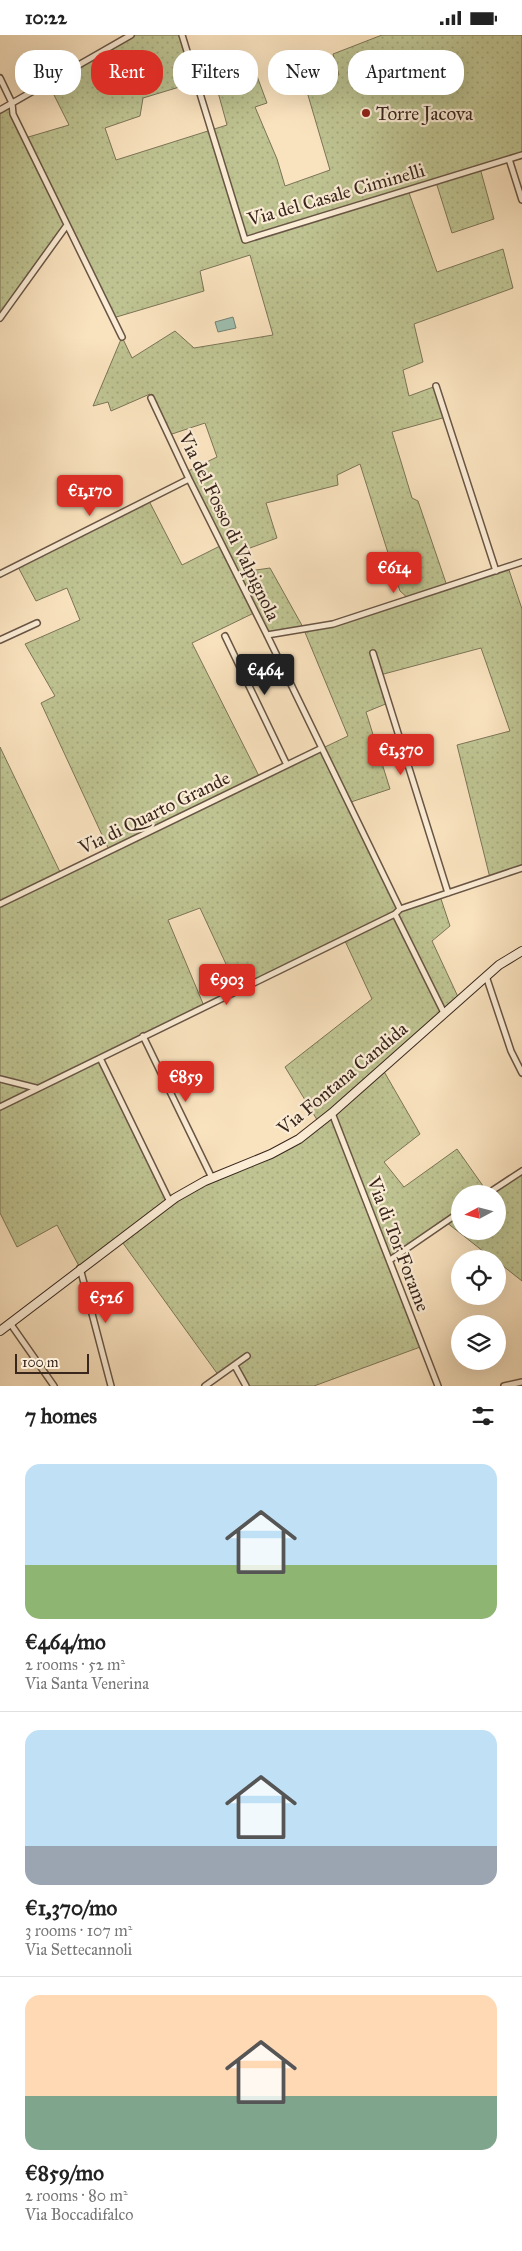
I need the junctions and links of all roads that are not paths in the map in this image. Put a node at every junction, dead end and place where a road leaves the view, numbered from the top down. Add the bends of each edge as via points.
1 (131, 35) edge
2 (182, 35) edge
3 (0, 78) edge
4 (12, 103) junction
5 (0, 110) edge
6 (522, 155) edge
7 (509, 159) junction
8 (522, 200) edge
9 (67, 225) junction
10 (0, 318) edge
11 (122, 337) dead end
12 (436, 386) dead end
13 (152, 398) dead end
14 (189, 479) junction
15 (522, 562) edge
16 (496, 571) junction
17 (0, 574) edge
18 (37, 623) dead end
19 (267, 635) junction
20 (225, 637) dead end
21 (0, 640) edge
22 (373, 653) dead end
23 (322, 749) junction
24 (287, 765) junction
25 (522, 868) edge
26 (448, 893) junction
27 (0, 904) edge
28 (400, 909) junction
29 (395, 914) junction
30 (522, 951) edge
31 (486, 977) junction
32 (444, 1013) junction
33 (143, 1036) junction
34 (100, 1058) junction
35 (522, 1073) edge
36 (0, 1079) edge
37 (37, 1089) junction
38 (0, 1107) edge
39 (332, 1113) junction
40 (522, 1171) edge
41 (212, 1178) junction
42 (501, 1185) edge
43 (170, 1202) junction
44 (451, 1218) edge
45 (390, 1260) junction
46 (80, 1268) junction
47 (10, 1323) junction
48 (0, 1331) edge
49 (247, 1356) dead end
50 (235, 1365) junction
51 (522, 1382) edge
52 (54, 1386) edge
53 (111, 1386) edge
54 (204, 1386) edge
55 (246, 1386) edge
56 (438, 1386) edge
57 (504, 1386) edge

1 - 4 street
2 - 7 street, Via del Casale Ciminelli via 245,240
3 - 4 street
4 - 5 street
4 - 9 street via 13,115
6 - 7 street, Via del Casale Ciminelli
7 - 8 street
9 - 10 street
9 - 11 street
12 - 16 street
13 - 14 street, Via del Fosso di Valpignola
14 - 17 street
14 - 19 street, Via del Fosso di Valpignola
15 - 16 street
16 - 19 street via 333,624
18 - 21 street
19 - 23 street, Via del Fosso di Valpignola
20 - 24 street
22 - 26 street
23 - 24 street, Via di Quarto Grande
23 - 28 street, Via del Fosso di Valpignola
24 - 27 street, Via di Quarto Grande
25 - 26 street
26 - 28 street
28 - 29 street
29 - 32 street
29 - 33 street
30 - 31 main road, Via Fontana Candida
31 - 32 main road, Via Fontana Candida
31 - 35 street via 511,1051
32 - 39 main road, Via Fontana Candida
33 - 34 street
33 - 41 street
34 - 37 street
34 - 43 street
36 - 37 street
37 - 38 street
39 - 41 main road, Via Fontana Candida via 283,1149
39 - 45 street, Via di Tor Forame
40 - 42 street
41 - 43 main road, Via Fontana Candida
43 - 46 main road, Via Fontana Candida
44 - 45 street
45 - 56 street, Via di Tor Forame
46 - 47 main road, Via Fontana Candida
46 - 53 street
47 - 48 main road, Via Fontana Candida
47 - 52 street
49 - 50 street
50 - 54 street
50 - 55 street
51 - 57 street

